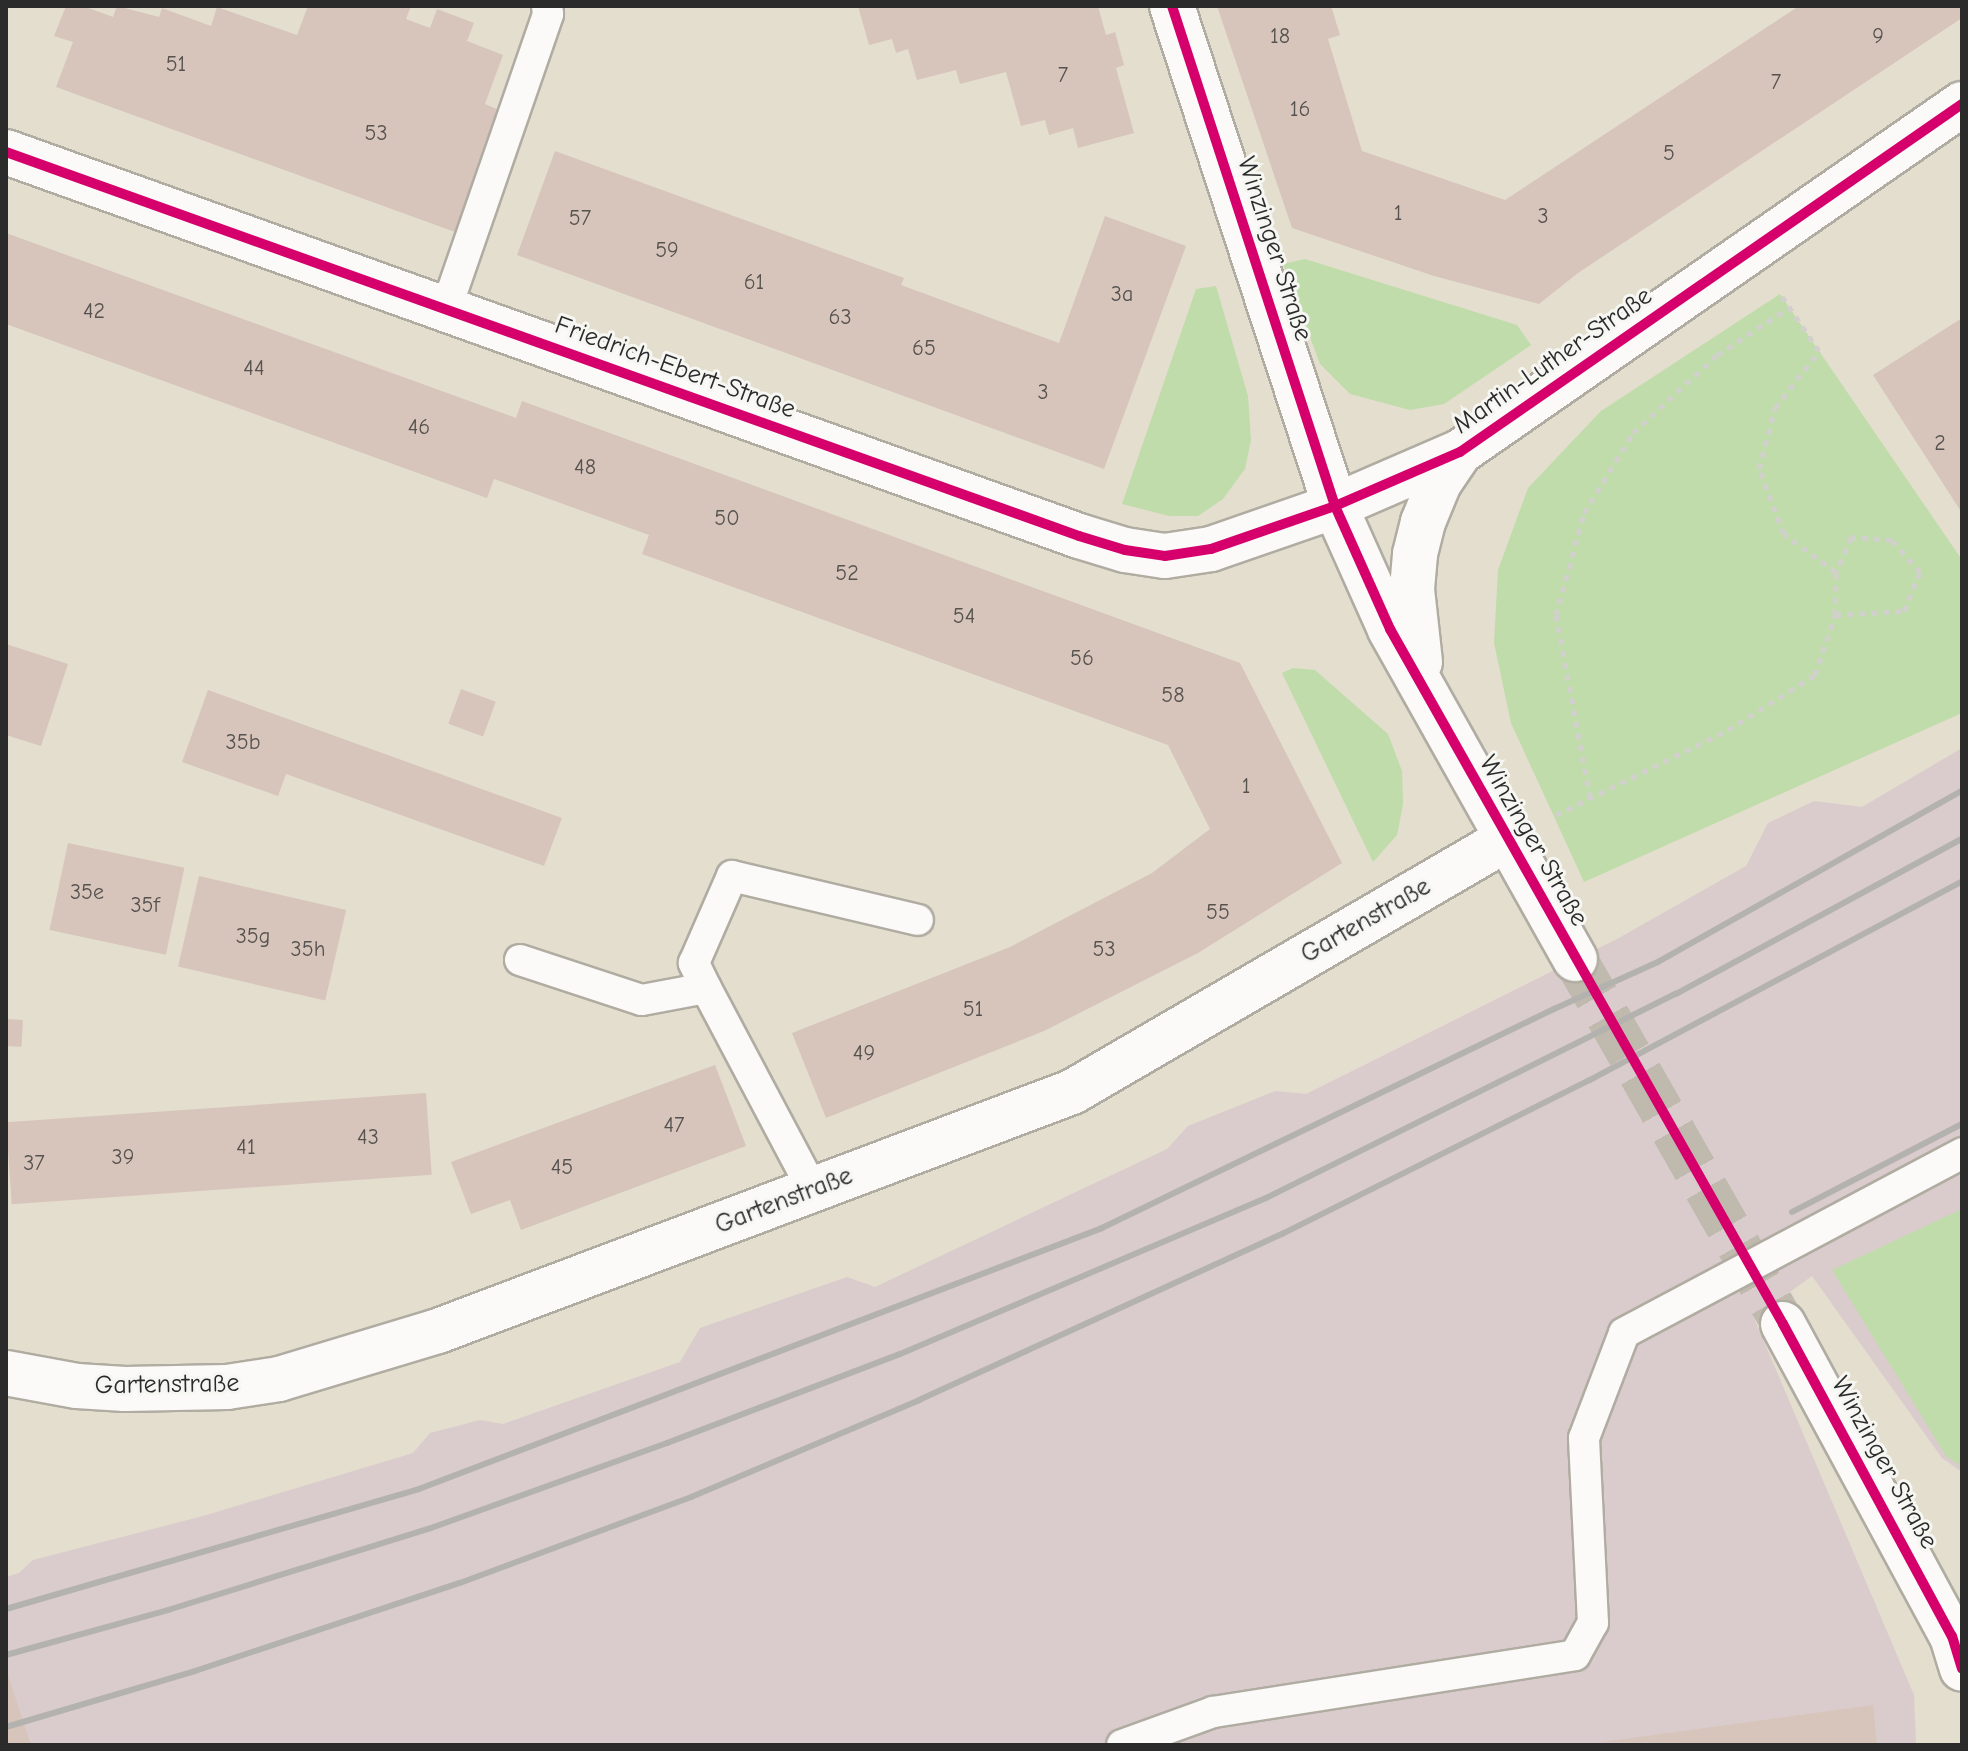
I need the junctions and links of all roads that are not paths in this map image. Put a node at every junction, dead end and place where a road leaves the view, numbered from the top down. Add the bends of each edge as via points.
1 (547, 6) edge
2 (1172, 6) edge
3 (1962, 104) edge
4 (6, 152) edge
5 (446, 309) junction
6 (1460, 452) junction
7 (1335, 506) junction
8 (1429, 704) junction
9 (1507, 839) junction
10 (918, 920) dead end
11 (1575, 959) tunnel mouth
12 (520, 960) dead end
13 (706, 988) junction
14 (1962, 1153) edge
15 (813, 1190) junction
16 (1783, 1324) tunnel mouth
17 (6, 1373) edge
18 (1960, 1644) edge
19 (1122, 1745) edge

1 - 5 lane
2 - 7 street, Winzinger Straße
3 - 6 street, Martin-Luther-Straße
4 - 5 street, Friedrich-Ebert-Straße
5 - 7 street, Friedrich-Ebert-Straße via 1125,550 1165,556 1211,549
6 - 7 street, Martin-Luther-Straße
6 - 8 street, Martin-Luther-Straße via 1439,483 1415,554 1415,642
7 - 8 street
8 - 9 street, Winzinger Straße
9 - 11 street, Winzinger Straße
9 - 15 street, Gartenstraße via 1072,1092
10 - 13 lane via 732,876 694,963
12 - 13 lane via 642,1000
13 - 15 lane
14 - 19 lane via 1624,1333 1584,1438 1593,1623 1575,1655 1213,1712
15 - 17 street, Gartenstraße via 438,1331 279,1379 227,1387 125,1389
16 - 18 street, Winzinger Straße

